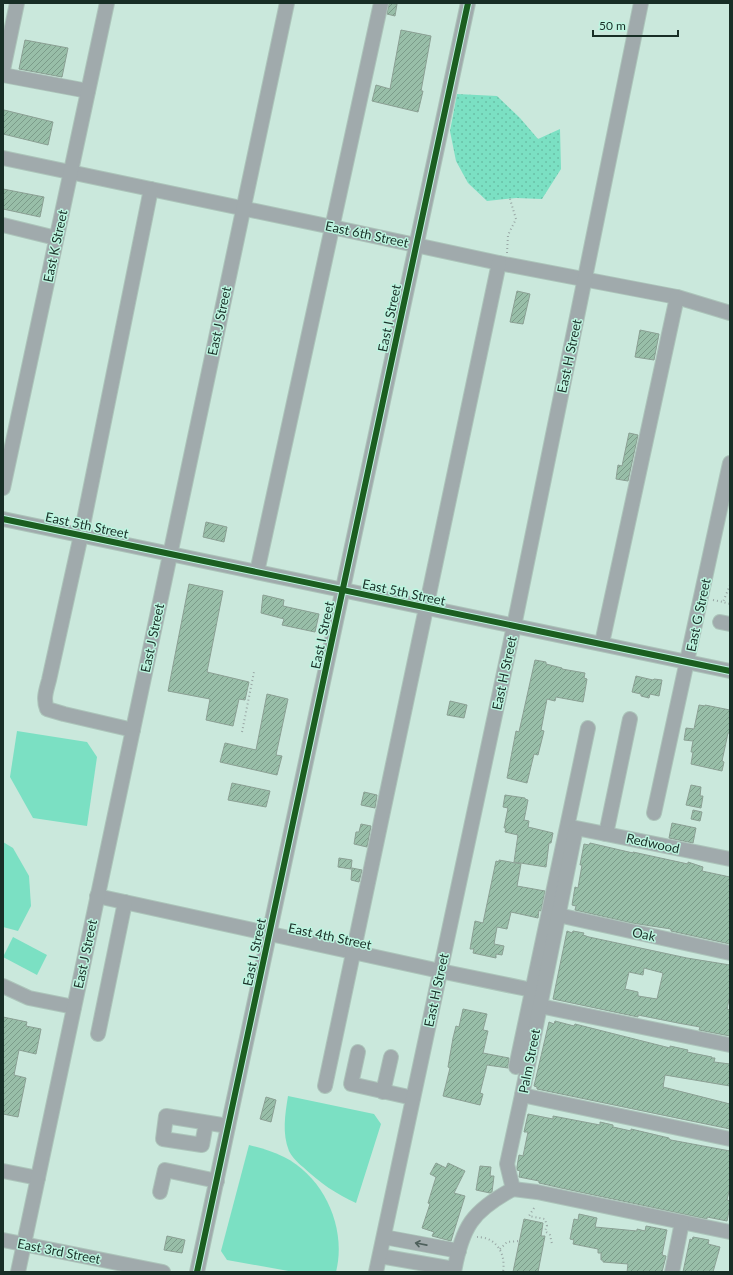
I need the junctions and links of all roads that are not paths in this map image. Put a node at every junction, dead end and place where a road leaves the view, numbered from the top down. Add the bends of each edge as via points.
1 (17, 3) edge
2 (107, 3) edge
3 (287, 3) edge
4 (381, 3) edge
5 (468, 3) edge
6 (640, 3) edge
7 (3, 70) edge
8 (3, 75) edge
9 (88, 91) junction
10 (3, 158) edge
11 (71, 172) junction
12 (151, 189) junction
13 (243, 209) junction
14 (3, 225) edge
15 (332, 226) junction
16 (56, 238) junction
17 (416, 244) junction
18 (502, 264) junction
19 (585, 279) junction
20 (677, 297) junction
21 (730, 313) edge
22 (730, 463) edge
23 (3, 488) edge
24 (3, 519) edge
25 (81, 535) junction
26 (170, 554) junction
27 (257, 572) junction
28 (343, 590) junction
29 (426, 608) junction
30 (514, 626) junction
31 (602, 643) junction
32 (688, 662) junction
33 (730, 671) edge
34 (630, 719) dead end
35 (588, 728) dead end
36 (133, 730) junction
37 (654, 813) dead end
38 (576, 828) joint
39 (606, 834) junction
40 (730, 859) edge
41 (98, 896) junction
42 (125, 902) junction
43 (558, 915) junction
44 (269, 934) junction
45 (353, 952) junction
46 (730, 953) edge
47 (440, 971) junction
48 (3, 986) edge
49 (532, 990) junction
50 (540, 1006) junction
51 (74, 1007) junction
52 (98, 1034) dead end
53 (730, 1045) edge
54 (358, 1052) dead end
55 (391, 1057) dead end
56 (516, 1067) dead end
57 (325, 1086) dead end
58 (384, 1092) junction
59 (522, 1096) junction
60 (413, 1098) junction
61 (206, 1123) dead end
62 (228, 1126) junction
63 (730, 1139) edge
64 (3, 1171) edge
65 (38, 1178) junction
66 (217, 1181) junction
67 (513, 1189) junction
68 (160, 1192) dead end
69 (682, 1222) junction
70 (730, 1232) edge
71 (384, 1237) junction
72 (3, 1240) edge
73 (24, 1245) junction
74 (459, 1250) junction
75 (380, 1256) junction
76 (112, 1267) edge
77 (454, 1270) edge
78 (18, 1272) edge
79 (163, 1272) edge
80 (197, 1272) edge
81 (376, 1272) edge
82 (672, 1272) edge

1 - 7 street
2 - 9 street, East K Street
3 - 13 street, East J Street
4 - 15 street
5 - 17 street, East I Street
6 - 19 street, East H Street
8 - 9 street
9 - 11 street, East K Street
10 - 11 street, East 6th Street
11 - 12 street, East 6th Street
11 - 16 street, East K Street
12 - 13 street, East 6th Street
12 - 25 street
13 - 15 street, East 6th Street
13 - 26 street, East J Street
14 - 16 street
15 - 17 street, East 6th Street
15 - 27 street
16 - 23 street, East K Street
17 - 18 street, East 6th Street
17 - 28 street, East I Street
18 - 19 street, East 6th Street
18 - 29 street
19 - 20 street, East 6th Street
19 - 30 street, East H Street
20 - 21 street, East 6th Street
20 - 31 street
22 - 32 street, East G Street
24 - 25 street, East 5th Street
25 - 26 street, East 5th Street
25 - 36 street via 44,703 47,709
26 - 27 street, East 5th Street
26 - 36 street, East J Street
27 - 28 street, East 5th Street
28 - 29 street, East 5th Street
28 - 44 street, East I Street
29 - 30 street, East 5th Street
29 - 45 street
30 - 31 street, East 5th Street
30 - 47 street, East H Street
31 - 32 street, East 5th Street
32 - 33 street, East 5th Street
32 - 37 street, East G Street
34 - 39 street
35 - 49 street
36 - 41 street, East J Street
38 - 39 street, Redwood
38 - 43 street, Palm Street
39 - 40 street, Redwood
41 - 42 street, East 4th Street
41 - 51 street, East J Street
42 - 44 street, East 4th Street
42 - 52 street
43 - 46 street, Oak
43 - 50 street, Palm Street
44 - 45 street, East 4th Street
44 - 62 street, East I Street
45 - 47 street, East 4th Street
45 - 57 street
47 - 49 street, East 4th Street
47 - 60 street, East H Street
48 - 51 street via 29,998
49 - 56 street
50 - 53 street
50 - 59 street, Palm Street
51 - 65 street, East J Street
54 - 58 street via 351,1084
55 - 58 street
58 - 60 street
59 - 63 street
59 - 67 street, Palm Street via 507,1164
60 - 71 street, East H Street
61 - 62 street
62 - 66 street, East I Street
64 - 65 street
65 - 73 street, East J Street
66 - 68 street via 165,1170
66 - 80 street, East I Street
67 - 69 street
67 - 74 street via 483,1208 471,1220
69 - 70 street
69 - 82 street
74 -> 71 street
71 - 75 street, East H Street
72 - 73 street, East 3rd Street
73 - 76 street, East 3rd Street
73 - 78 street, East J Street
74 - 77 street
75 - 77 street
75 - 81 street, East H Street
76 - 79 street, East 3rd Street

